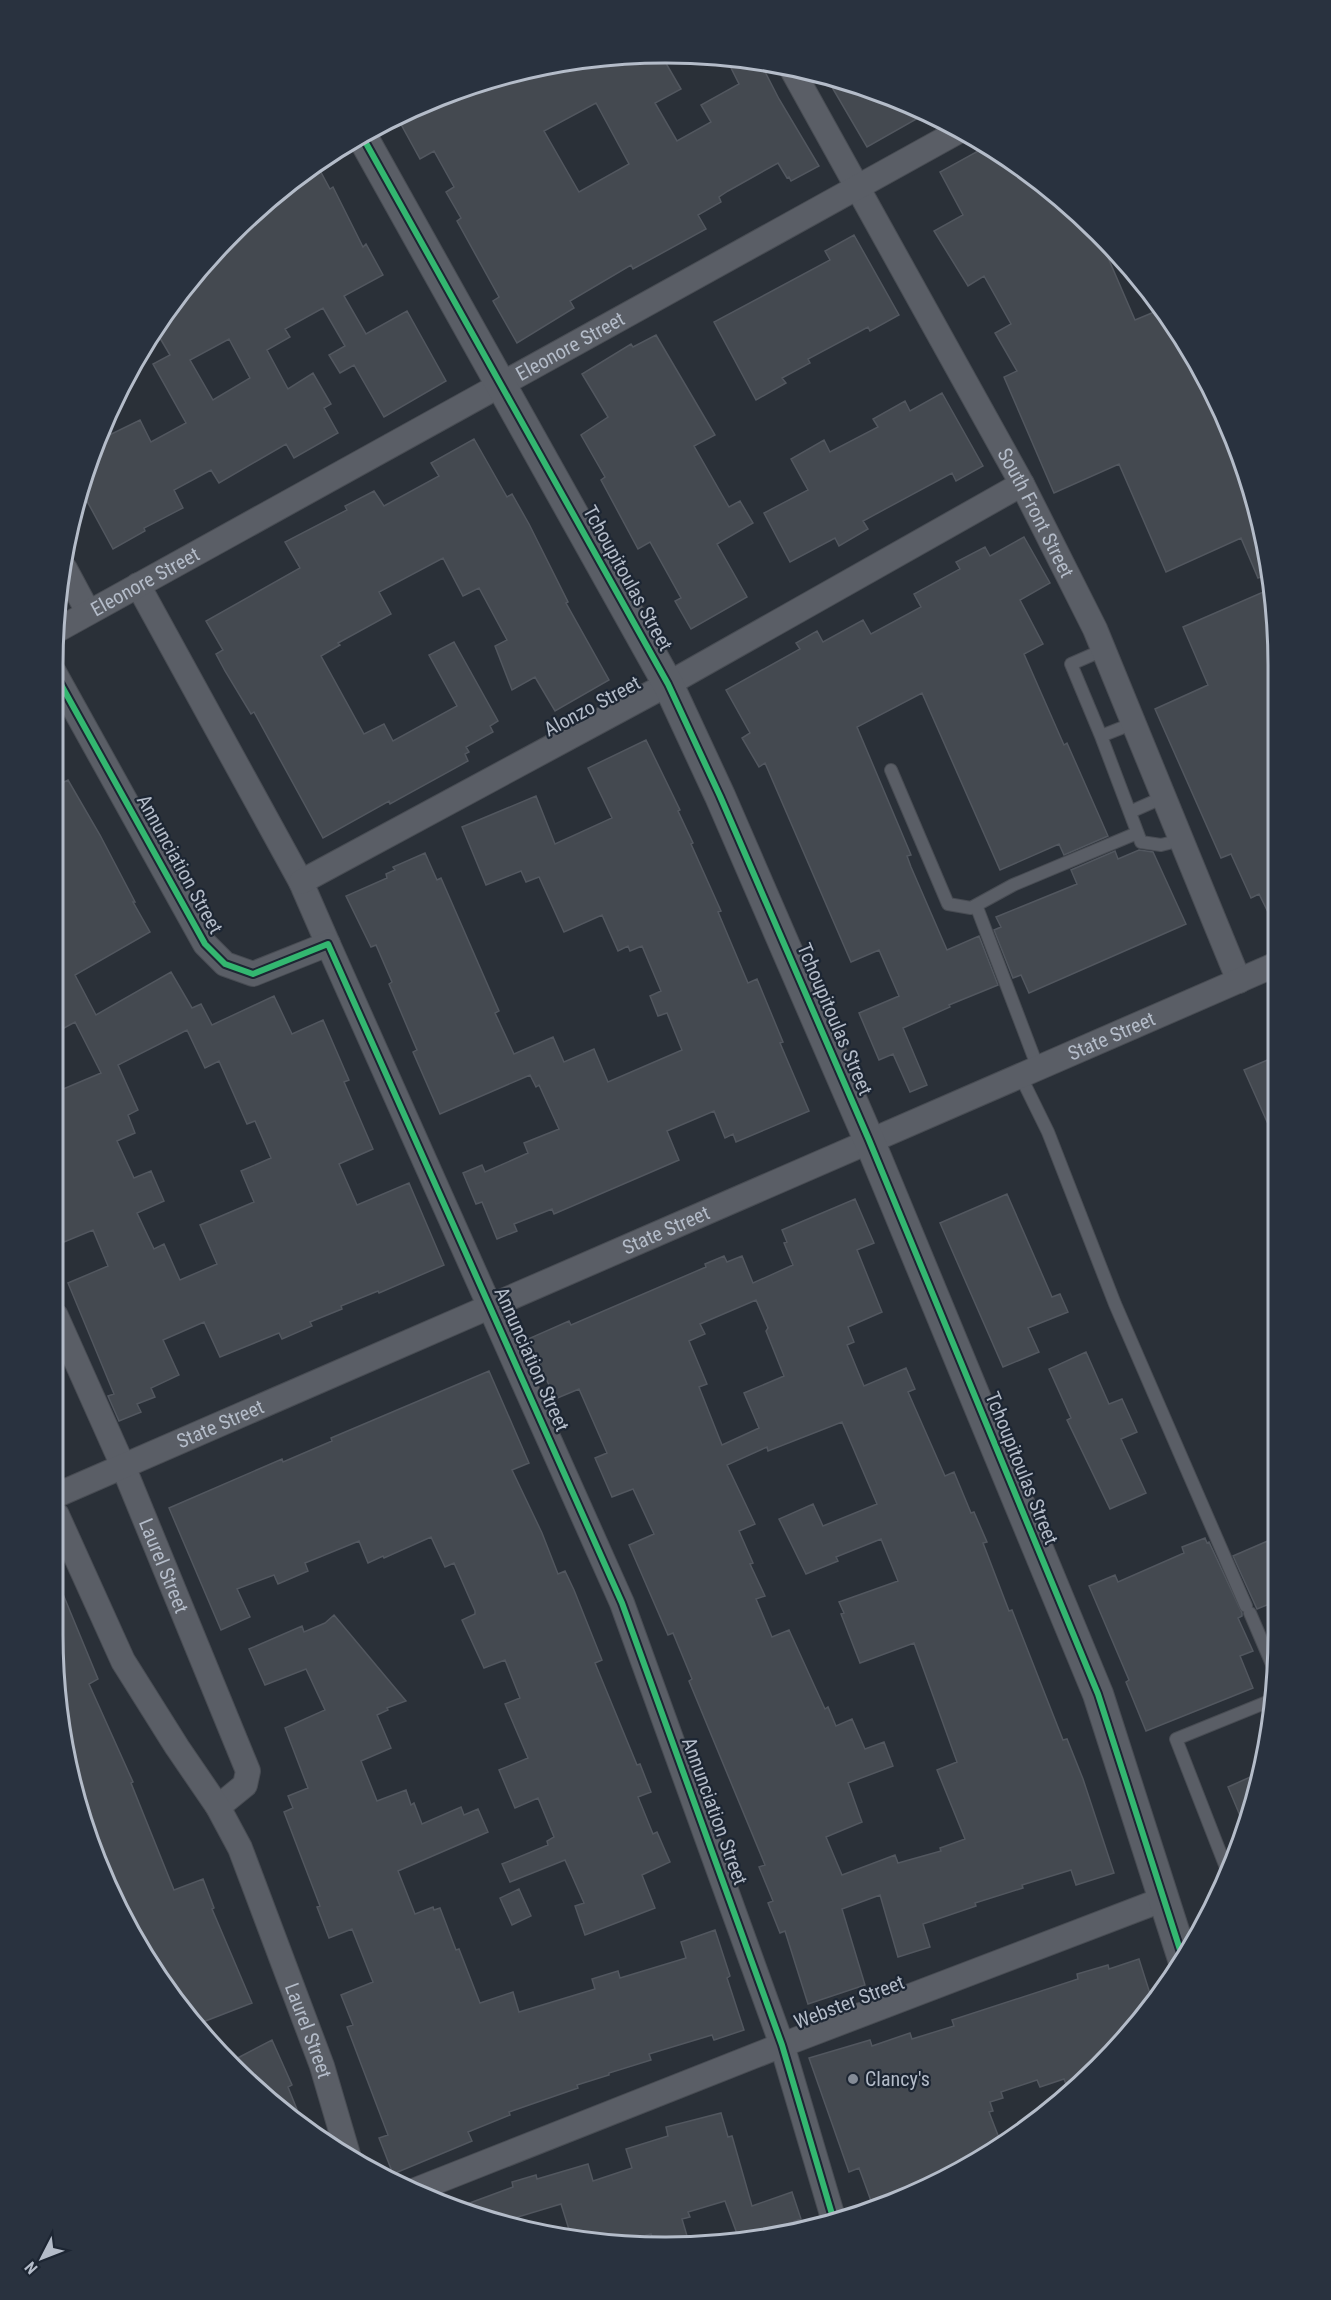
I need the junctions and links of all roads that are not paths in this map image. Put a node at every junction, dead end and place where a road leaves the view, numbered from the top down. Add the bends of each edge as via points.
1 (797, 78) edge
2 (951, 135) edge
3 (366, 143) edge
4 (857, 188) junction
5 (500, 384) junction
6 (1022, 484) junction
7 (70, 578) edge
8 (138, 585) junction
9 (88, 612) junction
10 (64, 626) edge
11 (1103, 650) junction
12 (668, 684) junction
13 (63, 688) edge
14 (1134, 723) junction
15 (1101, 736) junction
16 (891, 770) dead end
17 (1164, 797) junction
18 (1130, 812) junction
19 (1137, 833) junction
20 (1181, 840) junction
21 (301, 882) junction
22 (976, 905) junction
23 (328, 944) junction
24 (1268, 968) edge
25 (1239, 981) junction
26 (1029, 1071) junction
27 (869, 1140) junction
28 (490, 1305) junction
29 (63, 1332) edge
30 (123, 1466) junction
31 (63, 1492) edge
32 (63, 1528) edge
33 (1267, 1654) edge
34 (1264, 1703) edge
35 (218, 1807) junction
36 (1224, 1861) edge
37 (1164, 1899) junction
38 (1179, 1948) edge
39 (783, 2045) junction
40 (345, 2144) edge
41 (424, 2186) edge
42 (832, 2213) edge

1 - 4 street, South Front Street
2 - 4 street, Eleonore Street
3 - 5 street, Tchoupitoulas Street
4 - 5 street, Eleonore Street
4 - 6 street, South Front Street
5 - 8 street, Eleonore Street
5 - 12 street, Tchoupitoulas Street
6 - 11 street, South Front Street
6 - 12 street, Alonzo Street
7 - 9 street
8 - 9 street, Eleonore Street
8 - 21 street, Annunciation Street
9 - 10 street, Eleonore Street
11 - 14 street, South Front Street
11 - 15 lane via 1071,664
12 - 21 street, Alonzo Street
12 - 27 street, Tchoupitoulas Street
13 - 23 street, Annunciation Street via 205,944 225,964 253,974
14 - 15 lane
14 - 17 street, South Front Street
15 - 18 lane
16 - 22 lane via 948,904 971,908
17 - 18 lane
17 - 20 street, South Front Street
18 - 19 lane
19 - 20 lane via 1141,842 1161,845
19 - 22 lane via 1013,885
20 - 25 street, South Front Street
21 - 23 street, Annunciation Street
22 - 26 lane
23 - 28 street, Annunciation Street
24 - 25 street, State Street
25 - 26 street, State Street
26 - 27 street, State Street
26 - 33 lane via 1048,1132 1115,1304
27 - 28 street, State Street
27 - 37 street, Tchoupitoulas Street via 1098,1694
28 - 30 street, State Street
28 - 39 street, Annunciation Street via 622,1603
29 - 30 street, Laurel Street
30 - 31 street, State Street
30 - 35 street, Laurel Street via 248,1771 245,1785
32 - 35 street, Laurel Street via 123,1661
34 - 36 lane via 1176,1739
35 - 40 street, Laurel Street via 240,1848 322,2066
37 - 38 street, Tchoupitoulas Street
37 - 39 street, Webster Street
39 - 41 street, Webster Street
39 - 42 street, Annunciation Street

